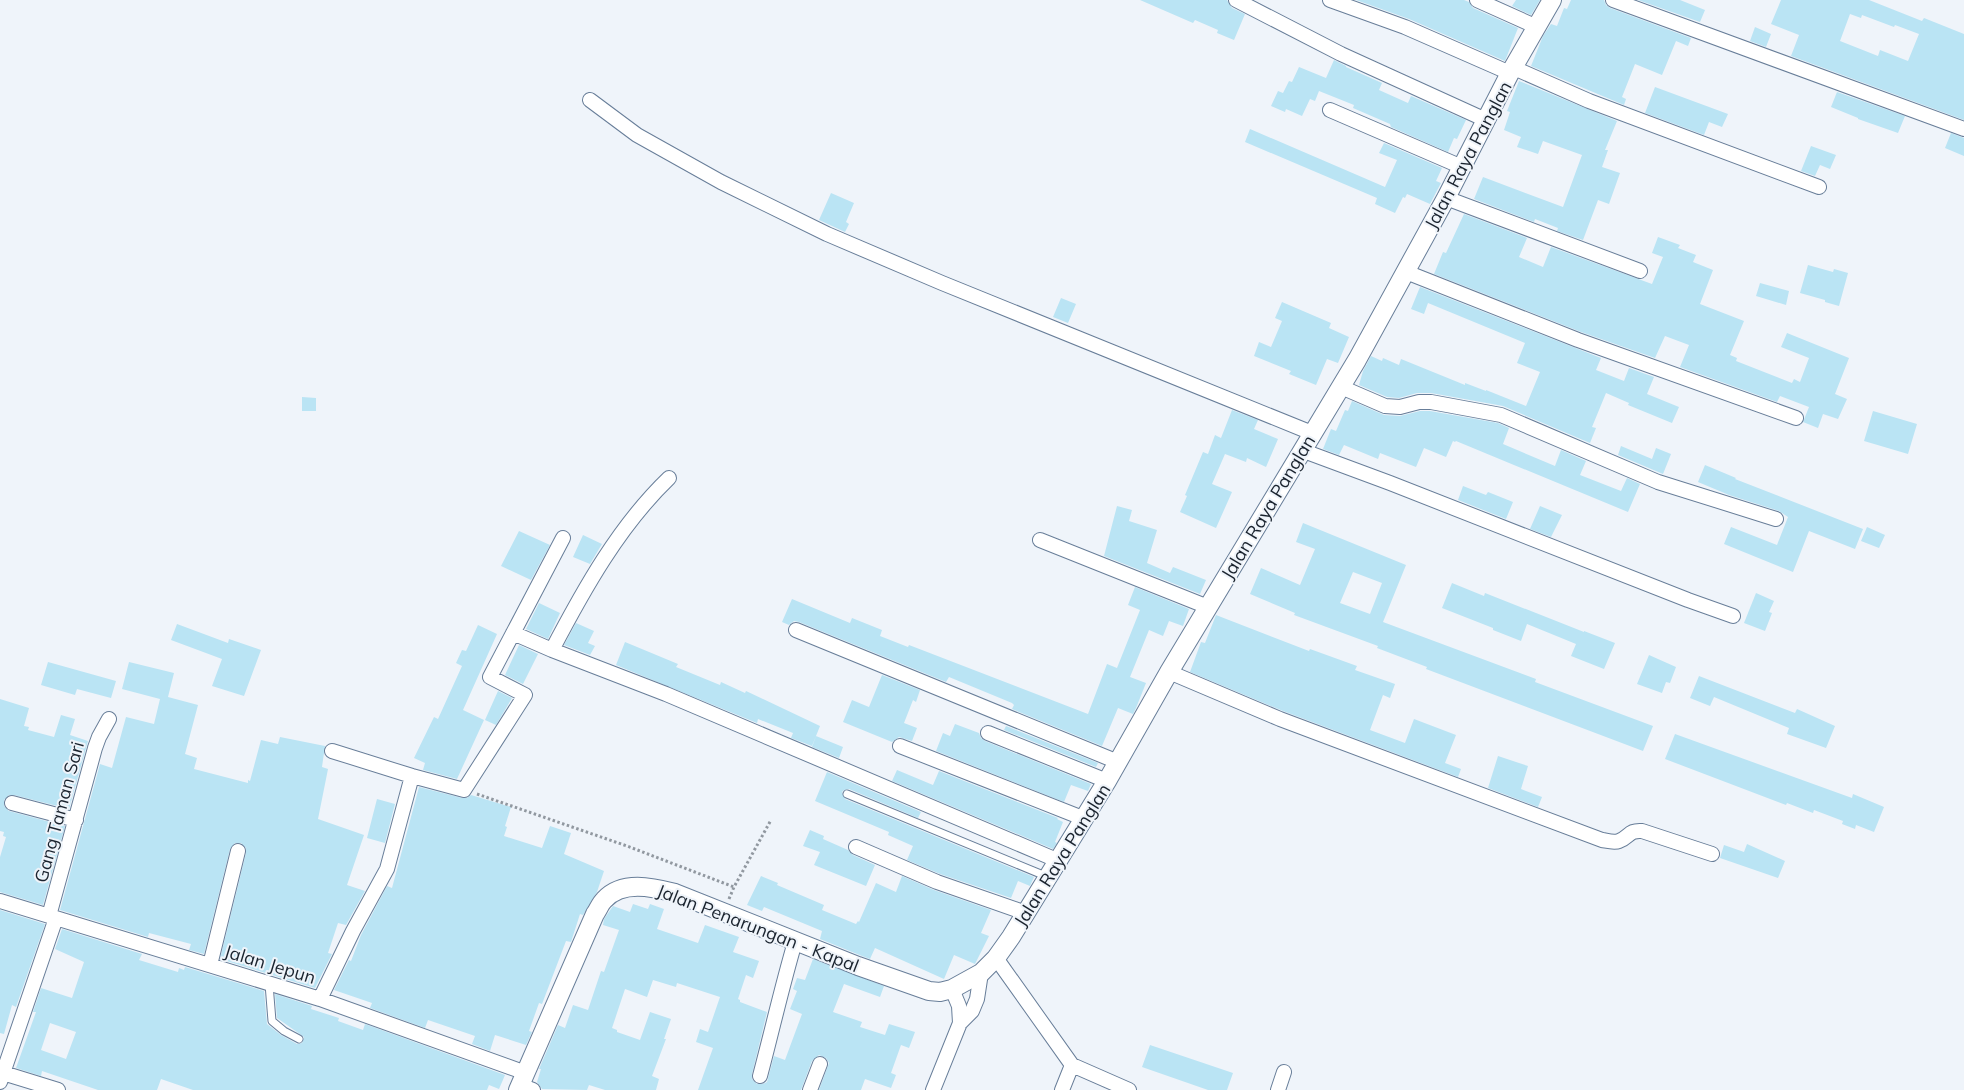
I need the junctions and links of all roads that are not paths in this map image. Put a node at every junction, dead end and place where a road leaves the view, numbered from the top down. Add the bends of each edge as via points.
1 (1236, 0) edge
2 (1330, 0) edge
3 (1477, 0) edge
4 (1552, 0) edge
5 (1613, 0) edge
6 (1537, 27) junction
7 (1512, 71) junction
8 (590, 100) dead end
9 (1330, 110) dead end
10 (1486, 120) junction
11 (1963, 126) edge
12 (1462, 167) junction
13 (1819, 187) dead end
14 (1446, 198) junction
15 (1640, 271) dead end
16 (1406, 272) junction
17 (1341, 387) junction
18 (1796, 418) dead end
19 (1312, 433) junction
20 (1301, 450) junction
21 (669, 478) dead end
22 (1776, 519) dead end
23 (563, 538) dead end
24 (1040, 540) dead end
25 (1208, 607) junction
26 (1733, 616) dead end
27 (796, 630) dead end
28 (513, 633) junction
29 (552, 650) junction
30 (1168, 672) junction
31 (109, 720) dead end
32 (988, 733) dead end
33 (900, 746) dead end
34 (332, 751) dead end
35 (1118, 762) junction
36 (412, 776) junction
37 (1108, 781) junction
38 (847, 794) dead end
39 (12, 803) dead end
40 (1085, 819) junction
41 (76, 820) junction
42 (856, 847) dead end
43 (238, 851) dead end
44 (1712, 854) dead end
45 (1059, 861) junction
46 (1048, 877) junction
47 (0, 901) edge
48 (1026, 913) junction
49 (53, 917) junction
50 (795, 942) junction
51 (996, 958) junction
52 (210, 965) junction
53 (980, 974) junction
54 (269, 984) junction
55 (952, 989) junction
56 (320, 999) junction
57 (960, 1023) junction
58 (299, 1039) dead end
59 (6, 1044) edge
60 (820, 1064) dead end
61 (1072, 1065) junction
62 (1284, 1072) dead end
63 (760, 1076) dead end
64 (2, 1077) edge
65 (524, 1085) edge
66 (54, 1090) edge
67 (810, 1090) edge
68 (933, 1090) edge
69 (1062, 1090) edge
70 (1128, 1090) edge
71 (1278, 1090) edge

1 - 10 street via 1341,54
2 - 7 street
3 - 6 street
4 - 6 street, Jalan Raya Panglan
5 - 11 street
6 - 7 street, Jalan Raya Panglan
7 - 10 street, Jalan Raya Panglan
7 - 13 street
8 - 19 street via 637,135 721,182 827,234
9 - 12 street
10 - 12 street, Jalan Raya Panglan
12 - 14 street, Jalan Raya Panglan
14 - 15 street
14 - 16 street, Jalan Raya Panglan
16 - 17 street, Jalan Raya Panglan
16 - 18 street via 1578,340
17 - 19 street, Jalan Raya Panglan
17 - 22 street via 1385,406 1432,402 1501,415 1658,482
19 - 20 street, Jalan Raya Panglan
20 - 25 street, Jalan Raya Panglan
20 - 26 street
21 - 29 street via 621,534
23 - 28 street
24 - 25 street
25 - 30 street, Jalan Raya Panglan
27 - 35 street
28 - 29 street
28 - 36 street via 490,677 525,695 464,790
29 - 45 street via 666,694
30 - 35 street, Jalan Raya Panglan
30 - 44 street via 1280,720 1602,840 1620,841 1634,830 1642,831
31 - 41 street, Gang Taman Sari via 98,737
32 - 37 street
33 - 40 street
34 - 36 street
35 - 37 street, Jalan Raya Panglan
36 - 56 street via 387,869
37 - 40 street, Jalan Raya Panglan
38 - 46 lane
39 - 41 street
40 - 45 street, Jalan Raya Panglan
41 - 49 street, Gang Taman Sari
42 - 48 street via 937,882
43 - 52 street
45 - 46 street, Jalan Raya Panglan
46 - 48 street, Jalan Raya Panglan
47 - 49 street, Jalan Jepun
48 - 51 street, Jalan Raya Panglan
49 - 52 street, Jalan Jepun
49 - 59 street, Gang Taman Sari
50 - 55 street, Jalan Penarungan - Kapal via 914,987 934,992
50 - 63 street
50 - 65 street, Jalan Penarungan - Kapal via 675,893 652,887 624,888 612,893 595,914
51 - 53 street, Jalan Raya Panglan
51 - 61 street
52 - 54 street, Jalan Jepun
53 - 55 street, Jalan Raya Panglan
53 - 57 street via 972,1011
54 - 56 street, Jalan Jepun
54 - 58 lane via 272,1021
55 - 57 street via 960,1006
56 - 65 street, Jalan Jepun
57 - 68 street
59 - 64 street, Gang Taman Sari
60 - 67 street
61 - 69 street
61 - 70 street
62 - 71 street
64 - 66 street

